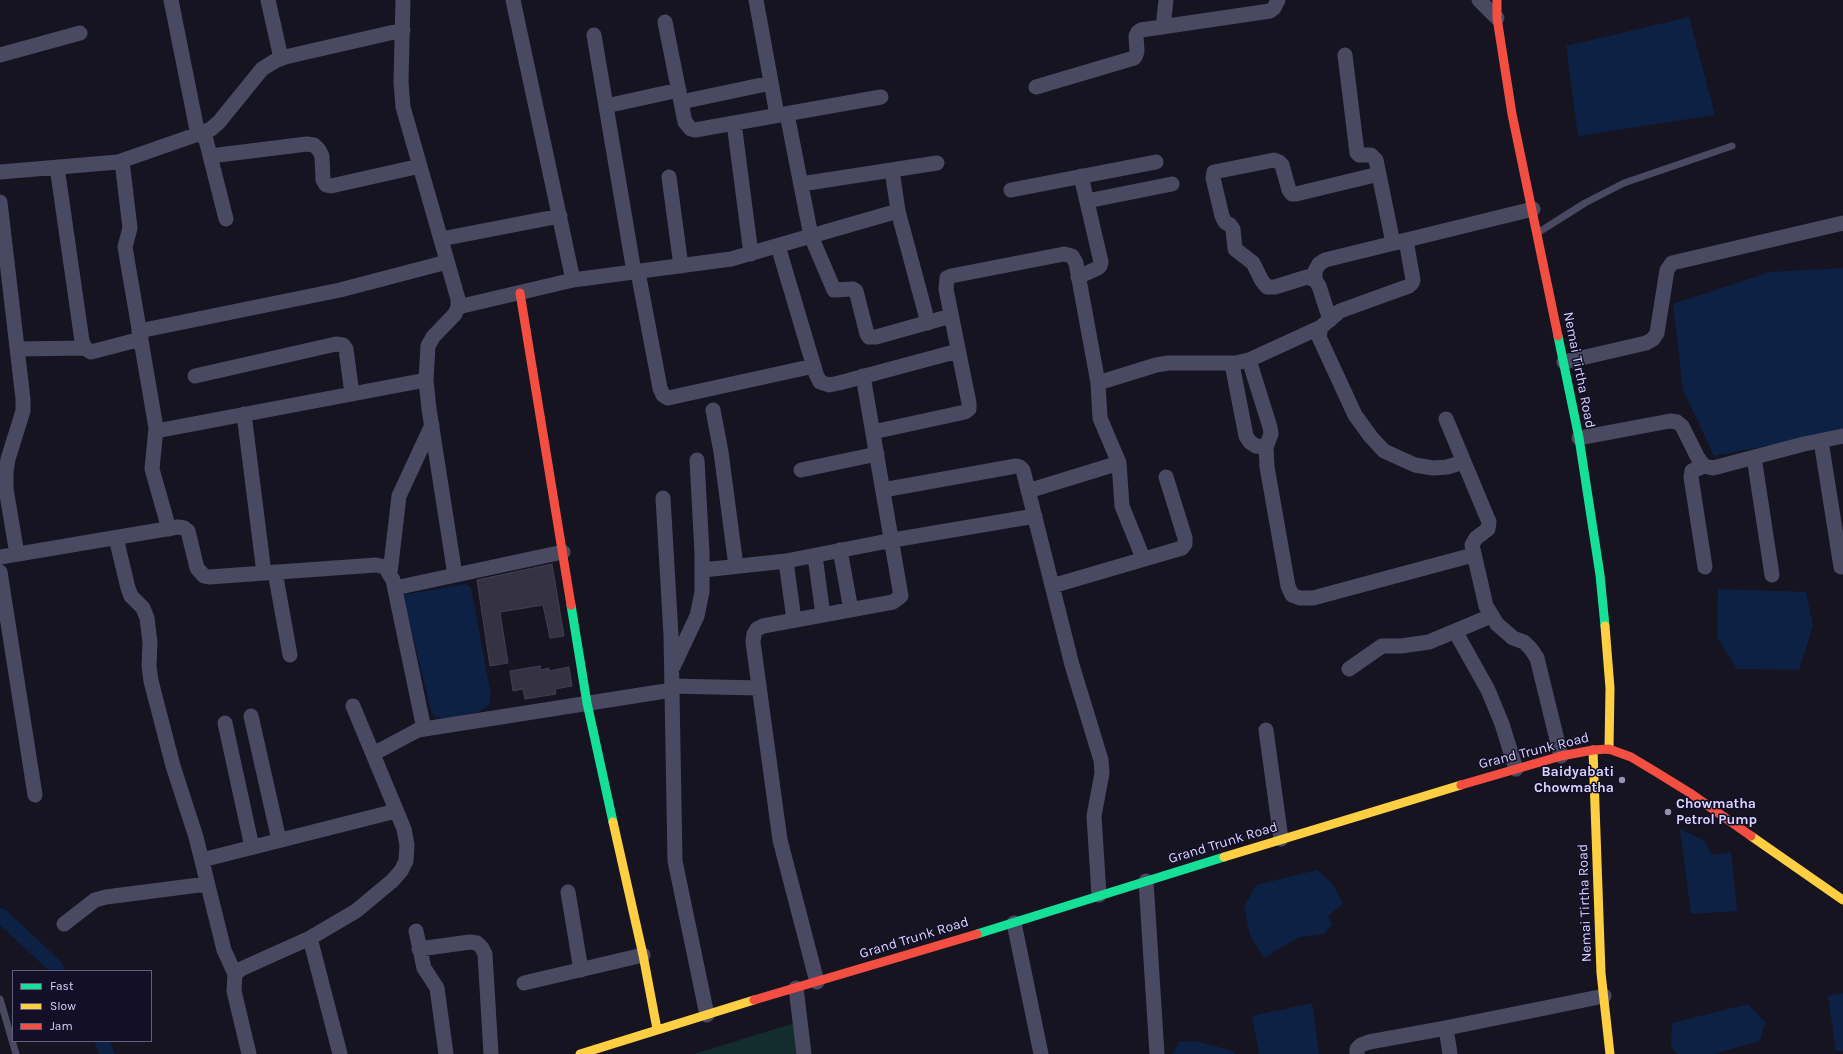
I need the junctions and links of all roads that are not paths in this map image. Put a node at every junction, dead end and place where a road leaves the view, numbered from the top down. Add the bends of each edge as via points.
1 (170, 0) edge
2 (268, 0) edge
3 (403, 0) edge
4 (513, 0) edge
5 (756, 0) edge
6 (1166, 0) edge
7 (1278, 0) edge
8 (1479, 0) edge
9 (1497, 0) edge
10 (1497, 18) junction
11 (665, 22) dead end
12 (1163, 27) junction
13 (403, 30) junction
14 (80, 33) dead end
15 (594, 34) dead end
16 (0, 55) edge
17 (1346, 55) dead end
18 (281, 58) junction
19 (771, 83) junction
20 (1036, 87) dead end
21 (680, 96) junction
22 (881, 97) dead end
23 (606, 106) junction
24 (782, 115) junction
25 (734, 123) junction
26 (201, 133) junction
27 (1732, 146) dead end
28 (210, 156) junction
29 (122, 161) junction
30 (1156, 162) dead end
31 (937, 163) dead end
32 (420, 166) junction
33 (57, 167) junction
34 (892, 170) junction
35 (0, 172) edge
36 (1379, 174) junction
37 (1081, 176) junction
38 (669, 177) dead end
39 (800, 184) junction
40 (1172, 184) dead end
41 (1011, 190) dead end
42 (1087, 201) junction
43 (0, 202) edge
44 (1533, 208) junction
45 (898, 211) junction
46 (560, 216) junction
47 (226, 219) dead end
48 (1843, 223) edge
49 (1537, 233) junction
50 (811, 236) junction
51 (441, 240) junction
52 (1400, 242) junction
53 (778, 246) junction
54 (751, 254) junction
55 (447, 262) junction
56 (681, 266) junction
57 (636, 272) junction
58 (1078, 277) junction
59 (573, 280) junction
60 (1315, 280) junction
61 (520, 293) junction
62 (458, 307) junction
63 (951, 316) junction
64 (928, 323) junction
65 (1325, 324) junction
66 (140, 335) junction
67 (85, 348) junction
68 (17, 349) junction
69 (958, 351) junction
70 (1249, 360) junction
71 (1564, 362) junction
72 (1232, 364) junction
73 (814, 366) junction
74 (195, 376) dead end
75 (863, 376) junction
76 (426, 380) junction
77 (1098, 383) junction
78 (352, 394) junction
79 (712, 410) dead end
80 (244, 414) junction
81 (1446, 419) dead end
82 (432, 425) junction
83 (1270, 427) junction
84 (1245, 428) junction
85 (156, 431) junction
86 (873, 432) junction
87 (1843, 436) edge
88 (1579, 438) junction
89 (1821, 441) junction
90 (1266, 447) junction
91 (877, 454) junction
92 (1754, 457) junction
93 (697, 460) dead end
94 (1464, 462) junction
95 (1119, 463) junction
96 (1704, 466) junction
97 (801, 470) dead end
98 (1166, 477) dead end
99 (883, 490) junction
100 (1028, 491) junction
101 (663, 498) dead end
102 (1035, 516) junction
103 (169, 529) junction
104 (116, 538) junction
105 (893, 540) junction
106 (840, 550) junction
107 (563, 552) junction
108 (17, 554) junction
109 (1473, 555) junction
110 (815, 556) junction
111 (0, 557) edge
112 (1143, 558) junction
113 (786, 561) junction
114 (736, 566) junction
115 (1705, 566) dead end
116 (1841, 567) dead end
117 (703, 570) junction
118 (0, 572) edge
119 (269, 572) junction
120 (390, 573) junction
121 (455, 575) junction
122 (1772, 575) dead end
123 (1052, 586) junction
124 (395, 588) junction
125 (851, 610) junction
126 (823, 615) junction
127 (1491, 616) junction
128 (794, 620) junction
129 (1455, 631) junction
130 (290, 655) dead end
131 (671, 669) junction
132 (1349, 669) dead end
133 (672, 688) junction
134 (759, 688) junction
135 (587, 703) junction
136 (353, 706) dead end
137 (251, 716) dead end
138 (225, 723) dead end
139 (424, 729) junction
140 (1266, 730) dead end
141 (1609, 749) junction
142 (1593, 750) junction
143 (373, 754) junction
144 (1561, 756) junction
145 (1516, 769) junction
146 (35, 795) dead end
147 (396, 811) junction
148 (1281, 839) junction
149 (279, 840) junction
150 (252, 847) junction
151 (202, 860) junction
152 (1146, 881) junction
153 (207, 884) junction
154 (568, 892) dead end
155 (1099, 895) junction
156 (1843, 900) edge
157 (1014, 923) junction
158 (64, 924) dead end
159 (416, 931) dead end
160 (310, 938) junction
161 (419, 949) junction
162 (643, 955) junction
163 (581, 970) junction
164 (235, 974) junction
165 (817, 982) junction
166 (524, 983) dead end
167 (796, 988) junction
168 (1604, 996) junction
169 (0, 999) edge
170 (707, 1015) junction
171 (1446, 1028) junction
172 (657, 1029) junction
173 (12, 1040) edge
174 (13, 1042) edge
175 (16, 1054) edge
176 (249, 1054) edge
177 (340, 1054) edge
178 (446, 1054) edge
179 (491, 1054) edge
180 (580, 1054) edge
181 (804, 1054) edge
182 (1041, 1054) edge
183 (1157, 1054) edge
184 (1357, 1054) edge
185 (1450, 1054) edge
186 (1610, 1054) edge

1 - 26 street
2 - 18 street
3 - 13 street
4 - 46 street
5 - 19 street
6 - 12 street
7 - 12 street via 1270,11
8 - 10 street
9 - 10 street, Nemai Tirtha Road
10 - 44 street, Nemai Tirtha Road via 1512,114
11 - 21 street
12 - 20 street via 1138,32 1134,58
13 - 18 street
13 - 32 street via 401,96
14 - 16 street
15 - 23 street
17 - 36 street via 1357,152 1359,155 1374,157
18 - 26 street via 262,69 219,122
19 - 21 street
19 - 24 street
21 - 23 street
21 - 25 street via 685,122 691,129
22 - 24 street
23 - 57 street
24 - 25 street
24 - 39 street
25 - 54 street
26 - 28 street
26 - 29 street
27 - 49 lane via 1624,183 1585,203
28 - 32 street via 307,144 319,150 322,156 323,180 326,185 331,186
28 - 47 street
29 - 33 street
29 - 66 street via 130,228 125,247
30 - 37 street
31 - 34 street
32 - 51 street
33 - 35 street
33 - 67 street
34 - 39 street
34 - 45 street
36 - 52 street
36 - 60 street via 1292,194 1282,165 1274,160 1214,172 1213,178 1222,216 1233,229 1235,249 1253,263 1267,287 1275,288 1307,277
37 - 41 street
37 - 42 street
38 - 56 street
39 - 50 street
40 - 42 street
42 - 58 street via 1100,266
43 - 68 street
44 - 49 street, Nemai Tirtha Road
44 - 52 street
45 - 50 street
45 - 64 street
46 - 51 street
46 - 59 street
48 - 71 street via 1672,263 1667,270 1657,333 1653,339 1646,343
49 - 71 street, Nemai Tirtha Road
50 - 53 street
50 - 64 street via 834,290 856,291 866,334 869,337
51 - 55 street
52 - 60 street via 1325,260 1315,271
52 - 65 street via 1414,280 1410,286 1345,309
53 - 54 street
53 - 73 street
54 - 56 street
55 - 62 street
55 - 66 street via 340,290
56 - 57 street
57 - 59 street
57 - 73 street via 660,388 663,395 668,398
58 - 63 street via 1076,262 1072,256 1064,254 950,276 945,283
58 - 77 street
59 - 61 street
60 - 65 street via 1319,286
61 - 62 street
61 - 107 street
62 - 76 street via 428,346
63 - 64 street
63 - 69 street
65 - 70 street
65 - 94 street via 1319,337 1320,342 1355,415 1370,437 1384,451 1415,465 1432,468
66 - 67 street via 91,352
66 - 85 street
67 - 68 street
68 - 108 street via 23,411 6,472 6,489
69 - 75 street
69 - 86 street via 969,409
70 - 72 street
70 - 83 street
71 - 88 street, Nemai Tirtha Road
72 - 77 street via 1168,363
72 - 84 street
73 - 75 street via 820,382 829,384
74 - 78 street via 336,344 346,349
75 - 86 street
76 - 78 street
76 - 82 street
77 - 95 street via 1102,425
78 - 80 street
79 - 114 street via 721,452
80 - 85 street
80 - 119 street
81 - 94 street
82 - 120 street via 399,496
82 - 121 street
83 - 84 street
83 - 90 street via 1271,434
84 - 90 street via 1250,442 1256,446
85 - 103 street via 152,469
86 - 91 street
87 - 89 street
88 - 96 street via 1670,421 1677,422 1682,426
88 - 141 street, Nemai Tirtha Road via 1600,575 1610,688
89 - 92 street
89 - 116 street
90 - 109 street via 1288,586 1292,595 1313,598
91 - 97 street
91 - 99 street
92 - 96 street via 1713,468
92 - 122 street
93 - 117 street
94 - 109 street via 1489,522 1488,529 1476,538 1472,545
95 - 100 street
95 - 112 street via 1122,506
96 - 115 street via 1692,471 1691,477
98 - 112 street via 1185,544 1177,550
99 - 100 street via 1016,466 1023,470
99 - 105 street
100 - 102 street
101 - 131 street
102 - 105 street
102 - 123 street
103 - 104 street
103 - 119 street via 184,528 188,531 198,568 204,576
104 - 108 street
104 - 151 street via 128,588 131,596 143,608 150,629 151,681 173,766
105 - 106 street
105 - 125 street via 901,596 893,602
106 - 110 street
106 - 125 street
107 - 121 street
107 - 135 street
108 - 111 street
109 - 127 street via 1482,596
110 - 113 street
110 - 126 street
112 - 123 street
113 - 114 street
113 - 128 street
114 - 117 street
117 - 131 street via 697,616
118 - 146 street
119 - 120 street via 376,565 385,567
119 - 130 street
120 - 124 street
121 - 124 street
123 - 155 street via 1101,760 1102,773 1094,816
124 - 139 street
125 - 126 street
126 - 128 street
127 - 129 street
127 - 144 street via 1509,636 1524,642 1537,658
128 - 134 street via 764,626 757,629 754,634
129 - 132 street via 1417,645 1382,646
129 - 145 street via 1493,701
131 - 133 street
133 - 134 street
133 - 135 street
133 - 170 street via 675,861
134 - 165 street via 780,840
135 - 139 street
135 - 162 street
136 - 143 street
137 - 149 street
138 - 150 street
139 - 143 street via 404,736
140 - 148 street
141 - 142 street, Grand Trunk Road
141 - 156 street, Grand Trunk Road via 1631,757 1690,793
142 - 144 street, Grand Trunk Road
142 - 168 street, Nemai Tirtha Road
143 - 147 street
144 - 145 street, Grand Trunk Road
145 - 148 street, Grand Trunk Road
147 - 149 street
147 - 160 street via 404,829 407,845 406,860 401,871 366,903
148 - 152 street, Grand Trunk Road
149 - 150 street
150 - 151 street
151 - 153 street
152 - 155 street, Grand Trunk Road
152 - 183 street
153 - 158 street via 95,900
153 - 164 street via 224,950
154 - 163 street
155 - 157 street, Grand Trunk Road
157 - 165 street, Grand Trunk Road
157 - 182 street
159 - 161 street
160 - 164 street
160 - 177 street
161 - 178 street via 424,968 437,988
161 - 179 street via 470,942 477,943 482,948
162 - 163 street
162 - 172 street
163 - 166 street
164 - 176 street via 234,992
165 - 167 street, Grand Trunk Road
167 - 170 street, Grand Trunk Road
167 - 181 street
168 - 171 street
168 - 186 street, Nemai Tirtha Road
169 - 173 lane
170 - 172 street, Grand Trunk Road
171 - 184 street via 1369,1042 1357,1049
171 - 185 street
172 - 180 street, Grand Trunk Road
174 - 175 lane

